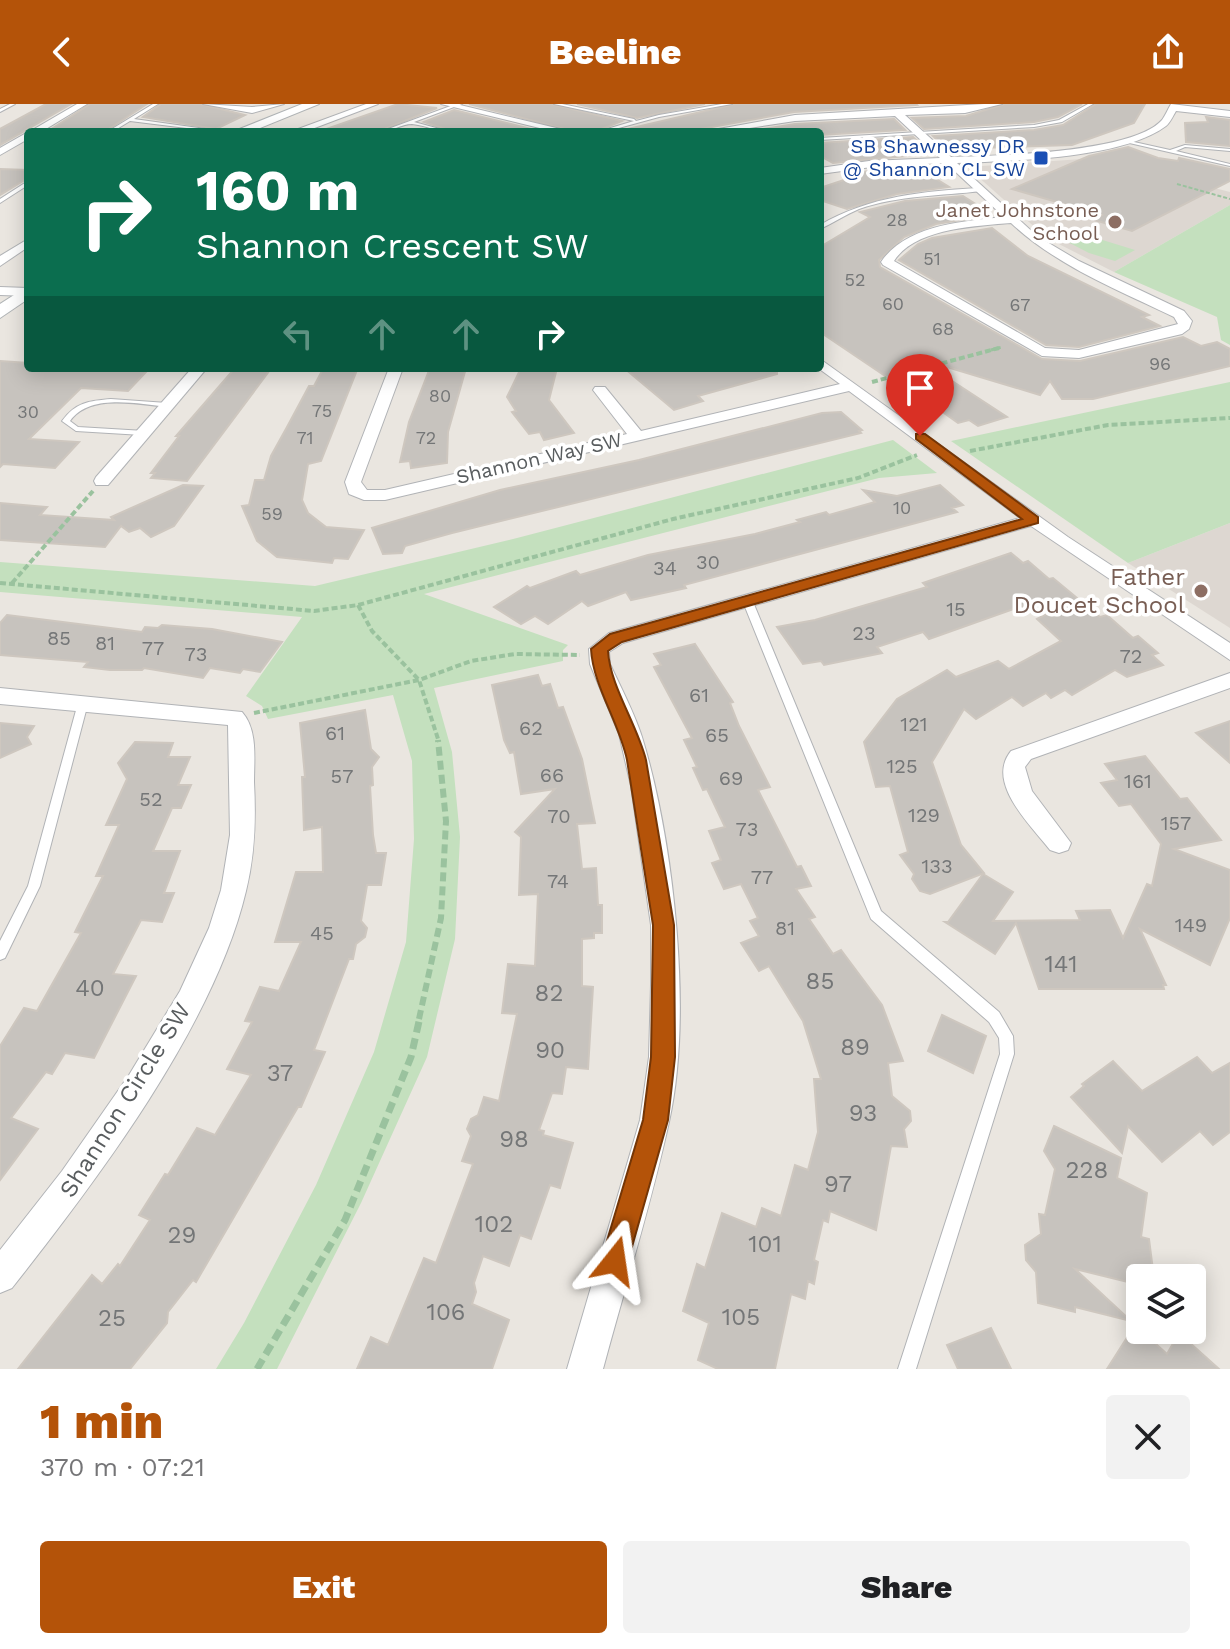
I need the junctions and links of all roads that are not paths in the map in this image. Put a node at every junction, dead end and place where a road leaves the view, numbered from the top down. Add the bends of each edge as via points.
1 (13, 104) edge
2 (83, 104) edge
3 (156, 104) edge
4 (207, 104) edge
5 (280, 104) edge
6 (313, 104) edge
7 (336, 104) edge
8 (374, 104) edge
9 (556, 104) edge
10 (730, 104) edge
11 (998, 104) edge
12 (1091, 104) edge
13 (453, 105) edge
14 (1175, 106) edge
15 (0, 111) edge
16 (897, 113) junction
17 (1230, 114) edge
18 (130, 120) junction
19 (637, 121) junction
20 (408, 122) junction
21 (41, 128) edge
22 (116, 128) edge
23 (195, 128) edge
24 (249, 128) edge
25 (273, 128) edge
26 (306, 128) edge
27 (392, 128) edge
28 (433, 128) edge
29 (551, 128) edge
30 (613, 128) edge
31 (730, 128) edge
32 (919, 133) junction
33 (24, 139) edge
34 (824, 139) edge
35 (1127, 141) junction
36 (1230, 150) edge
37 (1171, 151) junction
38 (0, 152) edge
39 (947, 159) junction
40 (1230, 165) edge
41 (824, 170) edge
42 (24, 186) edge
43 (980, 190) junction
44 (0, 201) edge
45 (1012, 220) junction
46 (824, 225) edge
47 (24, 245) edge
48 (0, 262) edge
49 (0, 291) edge
50 (24, 293) edge
51 (24, 295) edge
52 (24, 295) edge
53 (0, 313) edge
54 (0, 325) edge
55 (824, 366) edge
56 (196, 372) edge
57 (394, 372) edge
58 (852, 386) junction
59 (600, 390) dead end
60 (167, 405) junction
61 (142, 433) junction
62 (636, 435) junction
63 (102, 481) road end
64 (1033, 520) junction
65 (748, 602) junction
66 (1230, 653) edge
67 (1230, 680) edge
68 (0, 696) edge
69 (83, 703) junction
70 (1059, 843) dead end
71 (0, 954) edge
72 (0, 1276) edge
73 (585, 1369) edge
74 (907, 1369) edge

1 - 15 lane
2 - 21 street
3 - 18 lane
4 - 5 street via 252,110
6 - 24 main road
7 - 25 main road
8 - 26 street
9 - 19 lane
10 - 19 lane
11 - 16 street
12 - 32 lane via 1060,121 1034,126
13 - 20 lane
13 - 29 street
14 - 17 street
14 - 35 street via 1159,127
16 - 31 street
16 - 32 street
18 - 22 lane
18 - 23 lane
19 - 30 lane
20 - 27 lane
20 - 28 lane
32 - 34 lane
32 - 39 street
33 - 38 street
35 - 37 lane
35 - 39 street via 1066,153
36 - 37 lane via 1185,146
37 - 40 lane
39 - 41 street
39 - 43 street
42 - 44 lane
43 - 45 street
43 - 46 lane via 900,196 858,207
45 - 45 street via 1045,246 1172,310 1185,324 1177,331 1069,355 1042,352 894,269 887,260 930,234
47 - 48 street
49 - 50 main road
51 - 53 main road
52 - 54 main road
55 - 58 street
56 - 60 street
57 - 62 street, Shannon Way SW via 353,482 364,495 385,495
58 - 62 street, Shannon Way SW
58 - 64 street
59 - 62 street
60 - 61 street
60 - 61 lane via 101,401 67,417 76,429
61 - 63 street
64 - 65 street
64 - 66 street
65 - 73 street via 616,638 603,644 597,655 630,734 643,786 664,925 665,985 655,1120
65 - 74 lane via 876,915 994,1017 1006,1036 1007,1054
67 - 70 street via 1023,753 1012,772 1017,786
68 - 69 street
69 - 71 lane via 34,886
69 - 72 street, Shannon Circle SW via 234,718 241,726 246,800 239,871 227,918 159,1056 60,1203

